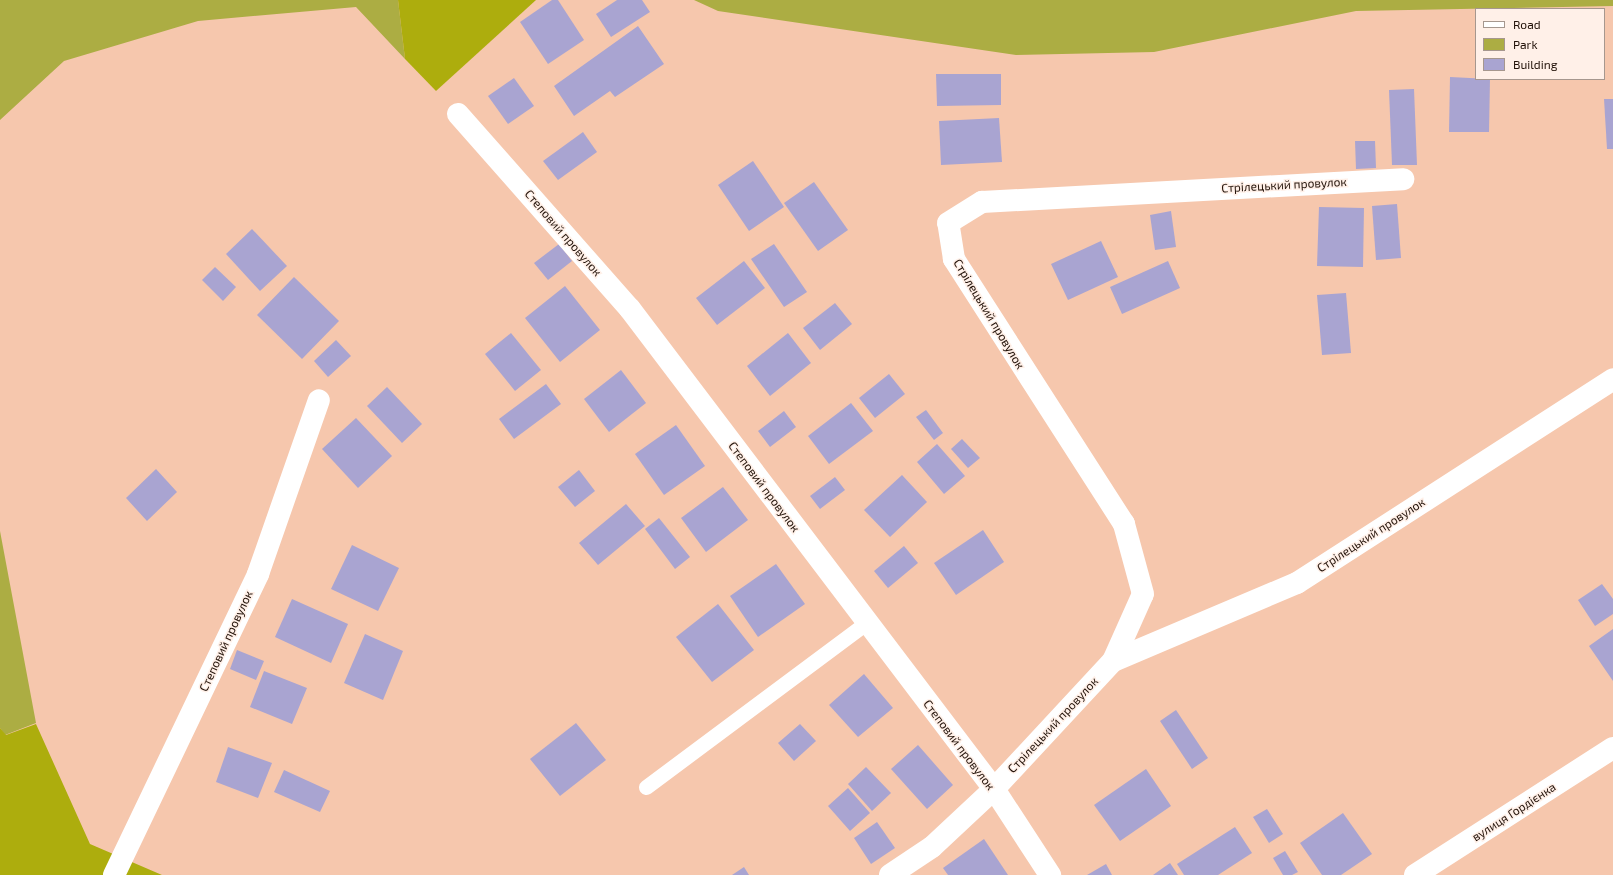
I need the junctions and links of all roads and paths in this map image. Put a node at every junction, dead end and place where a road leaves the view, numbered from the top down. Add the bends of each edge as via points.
1 (458, 114) dead end
2 (1403, 179) dead end
3 (1613, 379) edge
4 (319, 400) dead end
5 (866, 623) junction
6 (1113, 660) junction
7 (1613, 748) edge
8 (646, 787) dead end
9 (994, 789) junction
10 (114, 875) edge
11 (890, 875) edge
12 (1050, 875) edge
13 (1415, 875) edge

1 - 5 street, Степовий провулок via 630,309
2 - 6 street, Стрілецький провулок via 982,202 948,223 954,259 1124,524 1143,594
3 - 6 street, Стрілецький провулок via 1297,582
4 - 10 street, Степовий провулок via 258,574
5 - 8 lane
5 - 9 street, Степовий провулок
6 - 9 street, Стрілецький провулок
7 - 13 street, вулиця Гордієнка
9 - 11 street, Стрілецький провулок via 932,847
9 - 12 street, Степовий провулок

